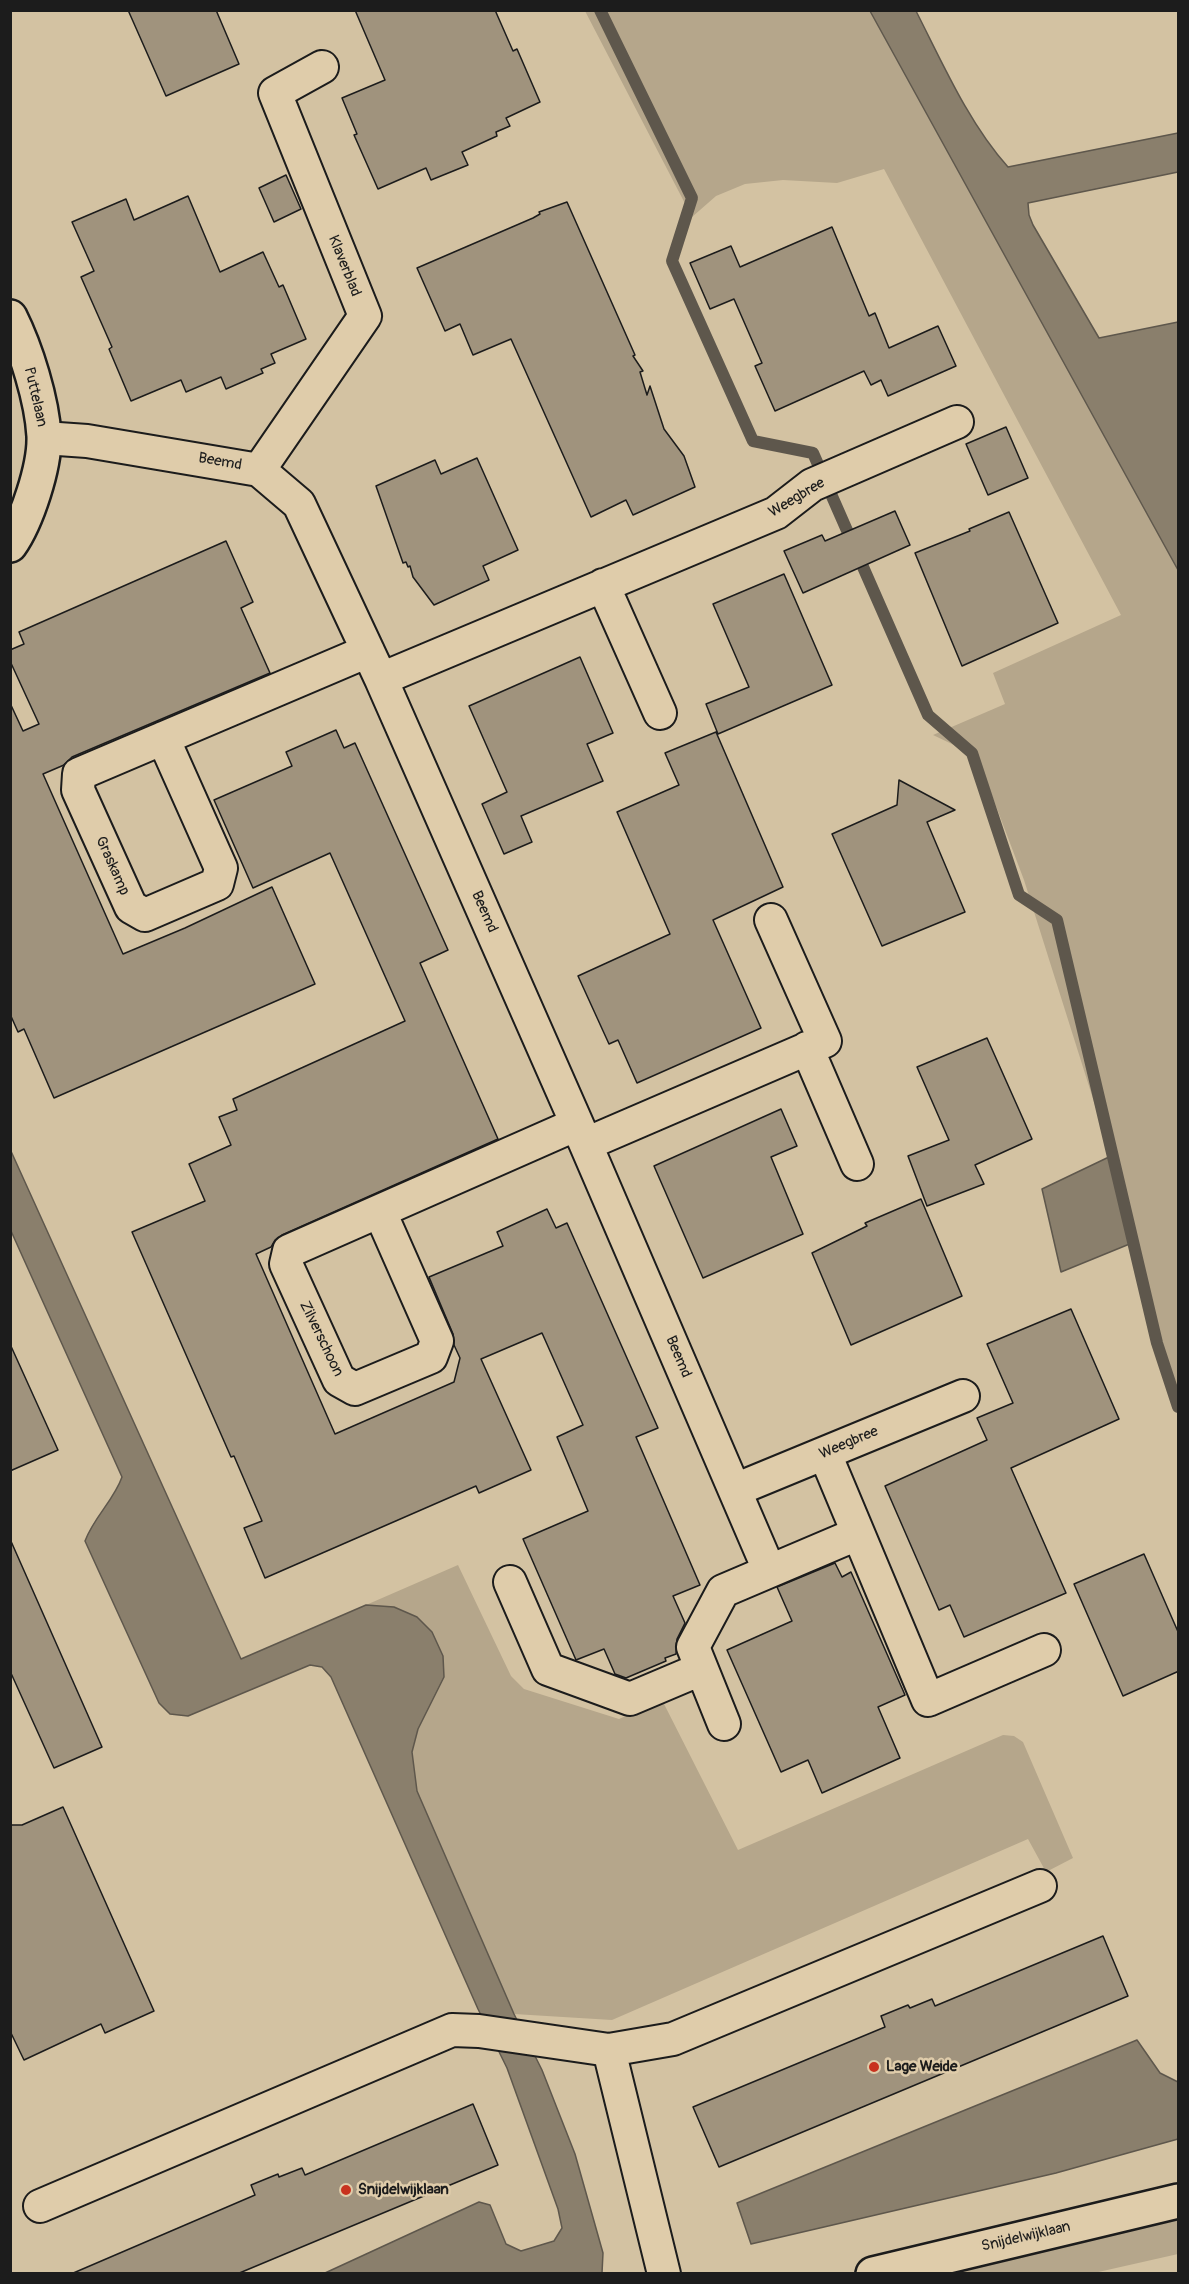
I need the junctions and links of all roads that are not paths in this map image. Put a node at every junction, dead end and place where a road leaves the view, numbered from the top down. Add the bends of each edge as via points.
1 (322, 67) dead end
2 (10, 316) edge
3 (957, 422) dead end
4 (44, 438) junction
5 (259, 470) junction
6 (10, 545) edge
7 (603, 585) junction
8 (368, 651) junction
9 (381, 679) junction
10 (660, 713) dead end
11 (163, 738) junction
12 (771, 920) dead end
13 (807, 1048) junction
14 (582, 1134) junction
15 (858, 1164) dead end
16 (380, 1212) junction
17 (963, 1396) dead end
18 (825, 1454) junction
19 (735, 1490) junction
20 (857, 1534) junction
21 (769, 1570) junction
22 (510, 1582) dead end
23 (1044, 1650) dead end
24 (701, 1669) junction
25 (724, 1724) dead end
26 (1040, 1886) dead end
27 (609, 2050) junction
28 (1179, 2201) edge
29 (40, 2206) dead end
30 (664, 2274) edge
31 (873, 2274) edge

1 - 5 street, Klaverblad via 275,93 365,316
2 - 4 street, Puttelaan via 37,392
3 - 7 street, Weegbree via 812,485 776,513
4 - 5 street, Beemd via 87,441
4 - 6 street, Puttelaan via 36,485 19,532
5 - 8 street, Beemd via 299,504
7 - 9 street, Weegbree
7 - 10 street
8 - 9 street, Beemd
8 - 11 street, Graskamp
9 - 14 street, Beemd
11 - 11 street, Graskamp via 221,868 217,884 145,915 130,907 78,790 80,774
12 - 13 street via 825,1041
13 - 14 street
13 - 15 street
14 - 16 street, Zilverschoon
14 - 19 street, Beemd
16 - 16 street, Zilverschoon via 289,1251 286,1264 339,1380 355,1389 431,1357 437,1341
17 - 18 street, Weegbree
18 - 19 street, Weegbree
18 - 20 street
19 - 21 street, Beemd
20 - 21 street
20 - 23 street via 928,1700
21 - 24 street via 723,1590 693,1647
22 - 24 street via 548,1669 630,1699
24 - 25 street
26 - 27 street via 673,2039
27 - 29 street via 452,2030
27 - 30 street
28 - 31 street, Snijdelwijklaan

